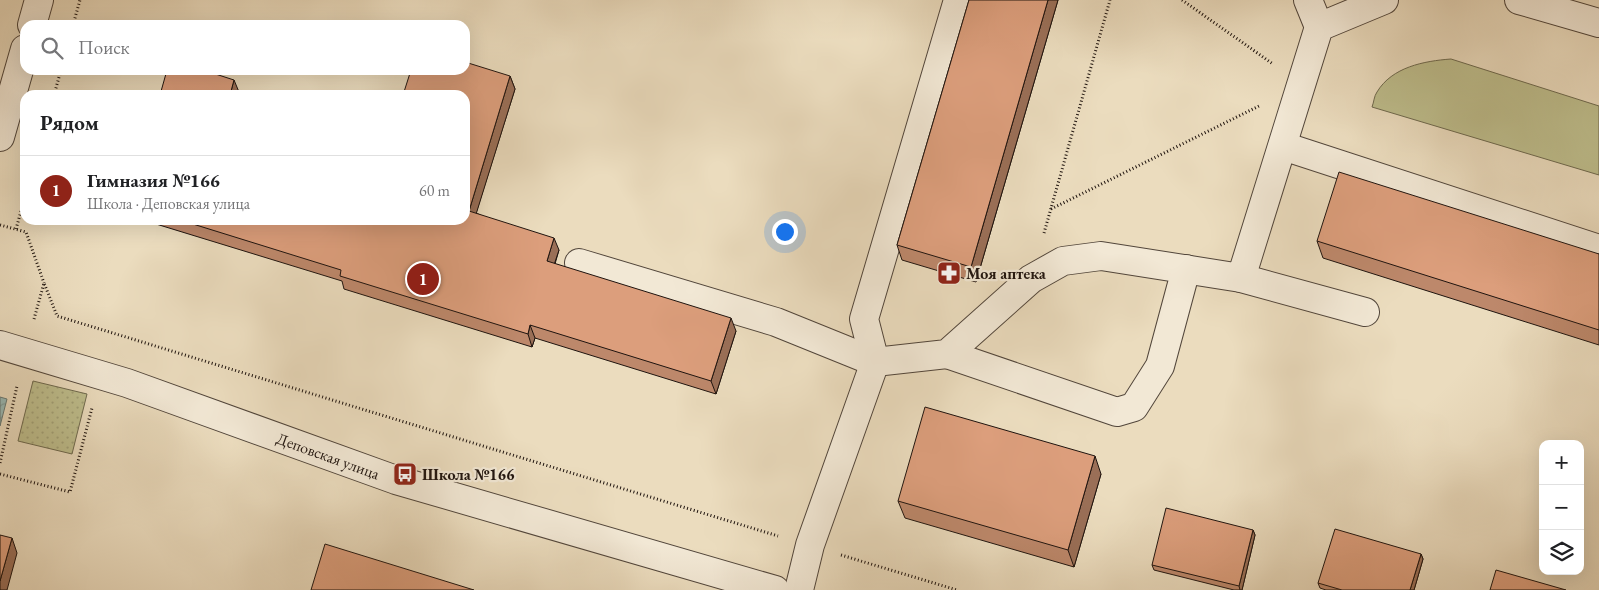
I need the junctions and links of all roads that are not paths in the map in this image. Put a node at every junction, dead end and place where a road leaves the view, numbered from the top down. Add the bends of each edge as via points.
1 (39, 0) edge
2 (958, 0) edge
3 (1308, 0) edge
4 (1384, 0) edge
5 (1519, 0) edge
6 (33, 20) edge
7 (1599, 23) edge
8 (1319, 27) junction
9 (20, 67) edge
10 (0, 137) edge
11 (1283, 146) junction
12 (1599, 249) edge
13 (579, 263) dead end
14 (1186, 269) junction
15 (1241, 278) junction
16 (1365, 312) dead end
17 (0, 345) edge
18 (946, 354) junction
19 (875, 362) junction
20 (775, 590) edge
21 (799, 590) edge

1 - 6 street
2 - 19 street via 864,319
3 - 8 street
4 - 8 street
5 - 7 street
8 - 11 street
9 - 10 street
11 - 12 street
11 - 15 street
13 - 19 street via 776,322
14 - 15 street
14 - 18 street via 1101,256 1063,261 1031,279
14 - 18 street via 1160,366 1134,406 1117,412
15 - 16 street
17 - 20 street, Деповская улица via 127,384 396,480
18 - 19 street
19 - 21 street via 810,545

